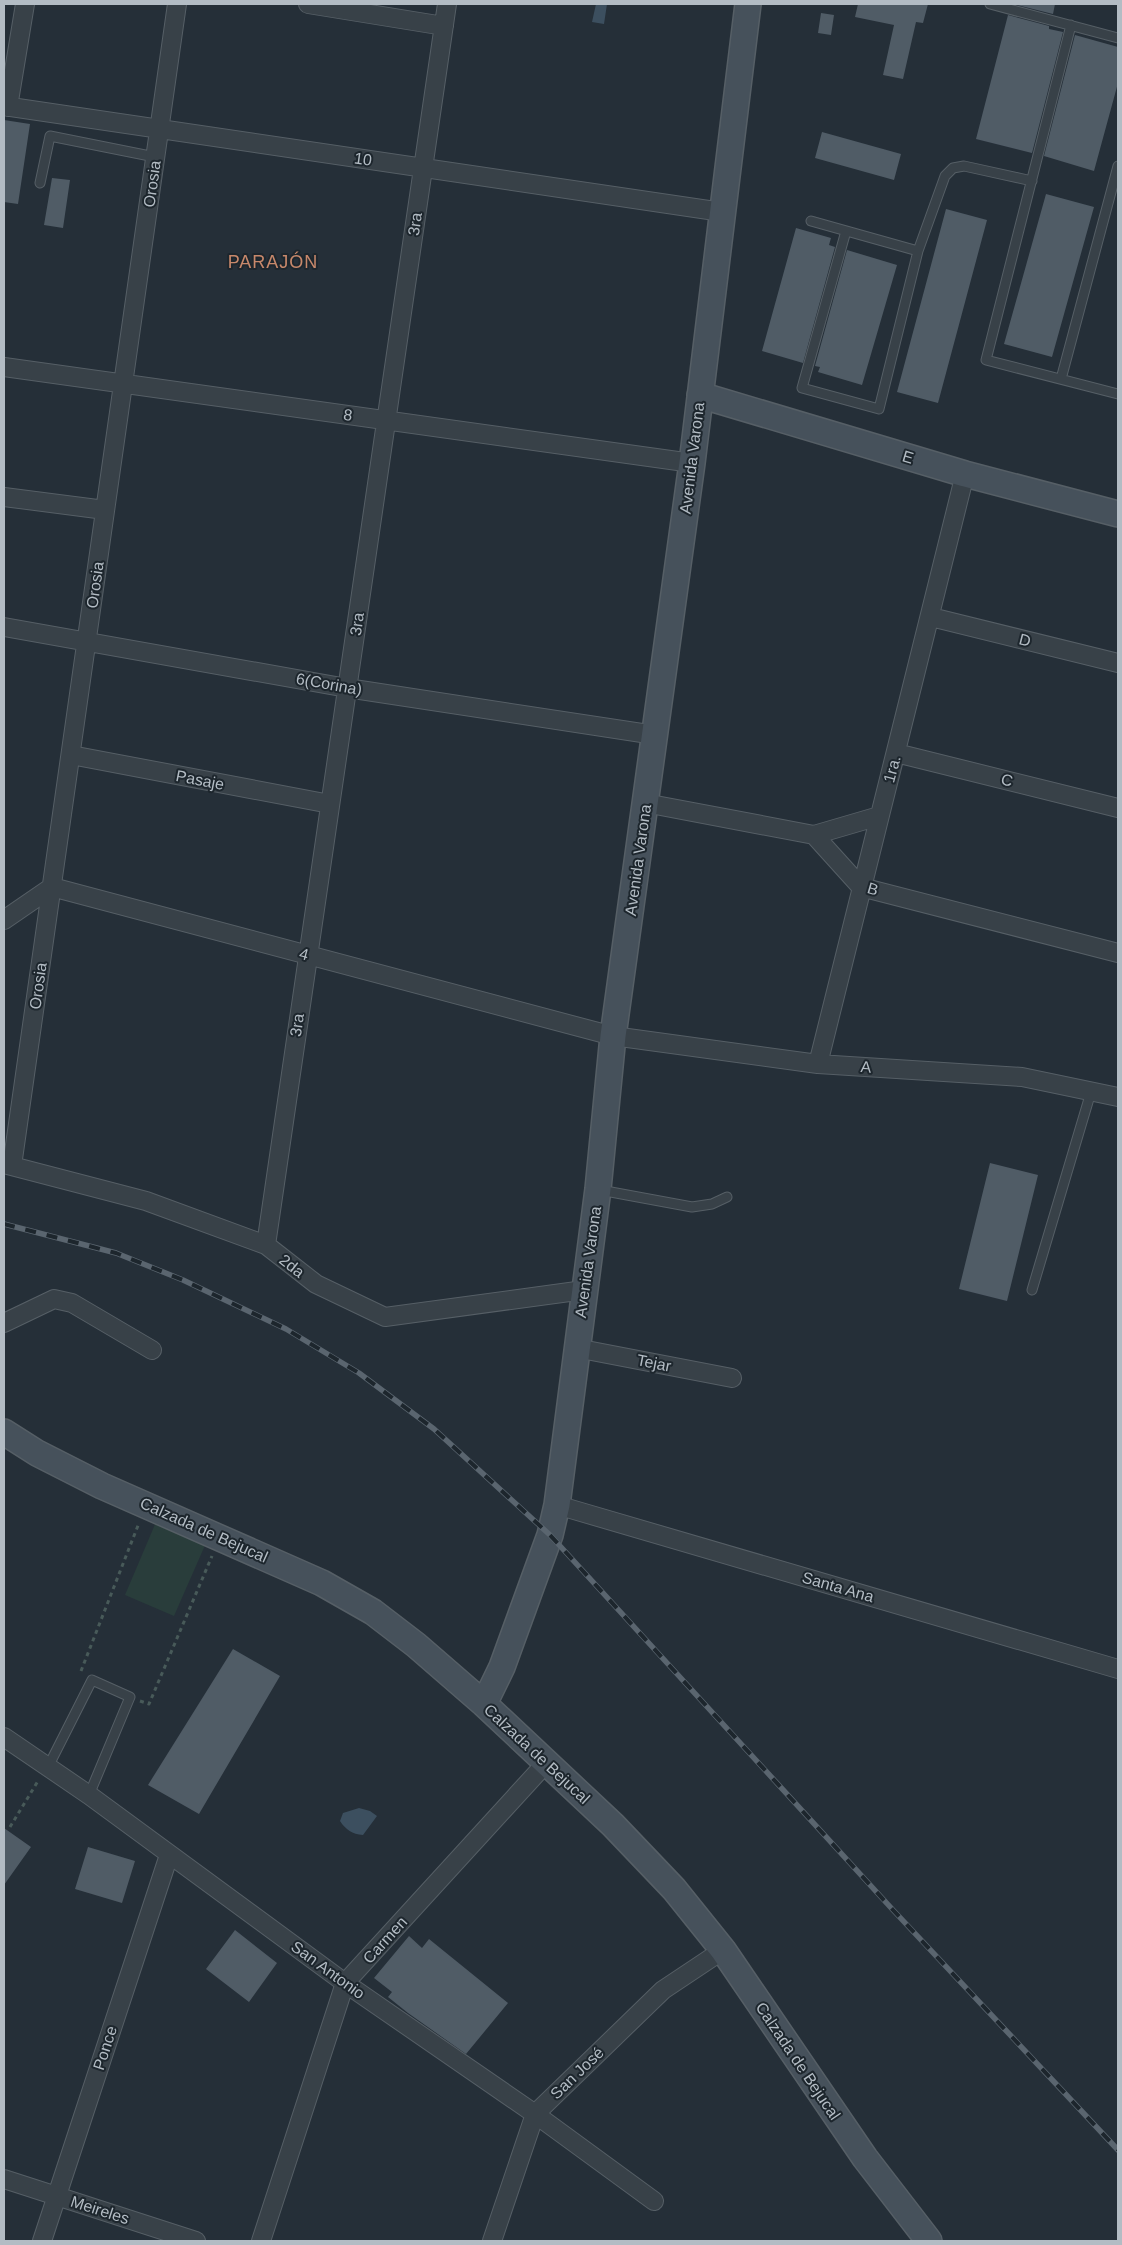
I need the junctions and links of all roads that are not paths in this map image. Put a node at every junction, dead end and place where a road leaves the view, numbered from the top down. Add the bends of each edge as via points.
1 (24, 4) edge
2 (177, 4) edge
3 (308, 4) edge
4 (447, 4) edge
5 (748, 4) edge
6 (990, 4) edge
7 (444, 26) junction
8 (1071, 26) junction
9 (1118, 38) edge
10 (6, 107) edge
11 (159, 129) junction
12 (156, 157) junction
13 (1118, 166) edge
14 (423, 168) junction
15 (1032, 181) junction
16 (40, 183) dead end
17 (722, 212) junction
18 (811, 221) dead end
19 (846, 231) junction
20 (918, 251) junction
21 (4, 367) edge
22 (1061, 379) junction
23 (124, 384) junction
24 (1118, 394) edge
25 (700, 395) junction
26 (386, 420) junction
27 (692, 463) junction
28 (966, 474) junction
29 (4, 497) edge
30 (105, 510) junction
31 (1118, 514) edge
32 (931, 616) junction
33 (4, 627) edge
34 (87, 641) junction
35 (1118, 663) edge
36 (348, 688) junction
37 (654, 735) junction
38 (896, 753) junction
39 (71, 755) junction
40 (646, 803) junction
41 (330, 804) junction
42 (1118, 808) edge
43 (879, 816) junction
44 (814, 835) junction
45 (52, 887) junction
46 (861, 887) junction
47 (4, 920) edge
48 (1118, 952) edge
49 (307, 955) junction
50 (613, 1036) junction
51 (818, 1064) junction
52 (1091, 1092) junction
53 (1118, 1097) edge
54 (8, 1165) edge
55 (598, 1189) junction
56 (727, 1197) dead end
57 (266, 1245) junction
58 (584, 1290) junction
59 (1032, 1290) dead end
60 (4, 1323) edge
61 (576, 1348) junction
62 (152, 1350) dead end
63 (732, 1378) dead end
64 (4, 1432) edge
65 (557, 1505) junction
66 (1118, 1669) edge
67 (484, 1704) junction
68 (4, 1737) edge
69 (547, 1762) junction
70 (44, 1773) junction
71 (89, 1795) junction
72 (169, 1854) junction
73 (723, 1950) junction
74 (344, 1984) junction
75 (535, 2114) junction
76 (4, 2179) edge
77 (56, 2195) junction
78 (654, 2201) dead end
79 (42, 2241) edge
80 (196, 2241) edge
81 (261, 2241) edge
82 (492, 2241) edge
83 (929, 2241) edge

1 - 10 street
2 - 11 street, Orosia
3 - 7 street
4 - 7 street, 3ra
5 - 17 street, Avenida Varona
6 - 8 lane
7 - 14 street, 3ra
8 - 9 lane
8 - 15 lane
10 - 11 street, 10
11 - 12 street, Orosia
11 - 14 street, 10
12 - 16 lane via 50,136
12 - 23 street, Orosia
13 - 22 lane
14 - 17 street, 10
14 - 26 street, 3ra
15 - 20 lane via 964,166 953,168 945,176
15 - 22 lane via 986,360
17 - 25 street, Avenida Varona
18 - 19 lane
19 - 20 lane
19 - 20 lane via 802,388 879,409
21 - 23 street, 8
22 - 24 lane
23 - 26 street, 8
23 - 30 street, Orosia
25 - 27 street, Avenida Varona
25 - 28 street, E
26 - 27 street, 8
26 - 36 street, 3ra
27 - 37 street, Avenida Varona
28 - 31 street, E
28 - 32 street, 1ra.
29 - 30 street
30 - 34 street, Orosia
32 - 35 street, D
32 - 38 street, 1ra.
33 - 34 street, 6(Corina)
34 - 36 street, 6(Corina)
34 - 39 street, Orosia
36 - 37 street, 6(Corina)
36 - 41 street, 3ra
37 - 40 street, Avenida Varona
38 - 42 street, C
38 - 43 street, 1ra.
39 - 41 street, Pasaje
39 - 45 street, Orosia
40 - 44 street
40 - 50 street, Avenida Varona
41 - 49 street, 3ra
43 - 44 street
43 - 46 street, 1ra.
44 - 46 street, B
45 - 47 street
45 - 49 street, 4
45 - 54 street, Orosia
46 - 48 street, B
46 - 51 street, 1ra.
49 - 50 street, 4
49 - 57 street, 3ra
50 - 51 street, A
50 - 55 street, Avenida Varona
51 - 52 street, A via 1022,1077
52 - 53 street, A
52 - 59 lane
54 - 57 street, 2da via 146,1201
55 - 56 lane via 692,1207 712,1204
55 - 58 street, Avenida Varona
57 - 58 street, 2da via 316,1284 385,1318
58 - 61 street, Avenida Varona
60 - 62 street via 54,1299 72,1303
61 - 63 street, Tejar
61 - 65 street, Avenida Varona
64 - 67 street, Calzada de Bejucal via 77,1473 322,1583 374,1612
65 - 66 street, Santa Ana
65 - 67 street, Avenida Varona via 550,1535 502,1667
67 - 69 street, Calzada de Bejucal
68 - 70 street, San Antonio
69 - 73 street, Calzada de Bejucal via 614,1825 674,1889
69 - 74 street, Carmen
70 - 71 street, San Antonio
70 - 71 lane via 92,1680 130,1697
71 - 72 street, San Antonio
72 - 74 street, San Antonio
72 - 77 street, Ponce
73 - 75 street, San José via 663,1990
73 - 83 street, Calzada de Bejucal via 865,2158
74 - 75 street, San Antonio
74 - 81 street, Carmen
75 - 78 street, San Antonio
75 - 82 street, San José
76 - 77 street, Meireles
77 - 79 street, Ponce
77 - 80 street, Meireles

